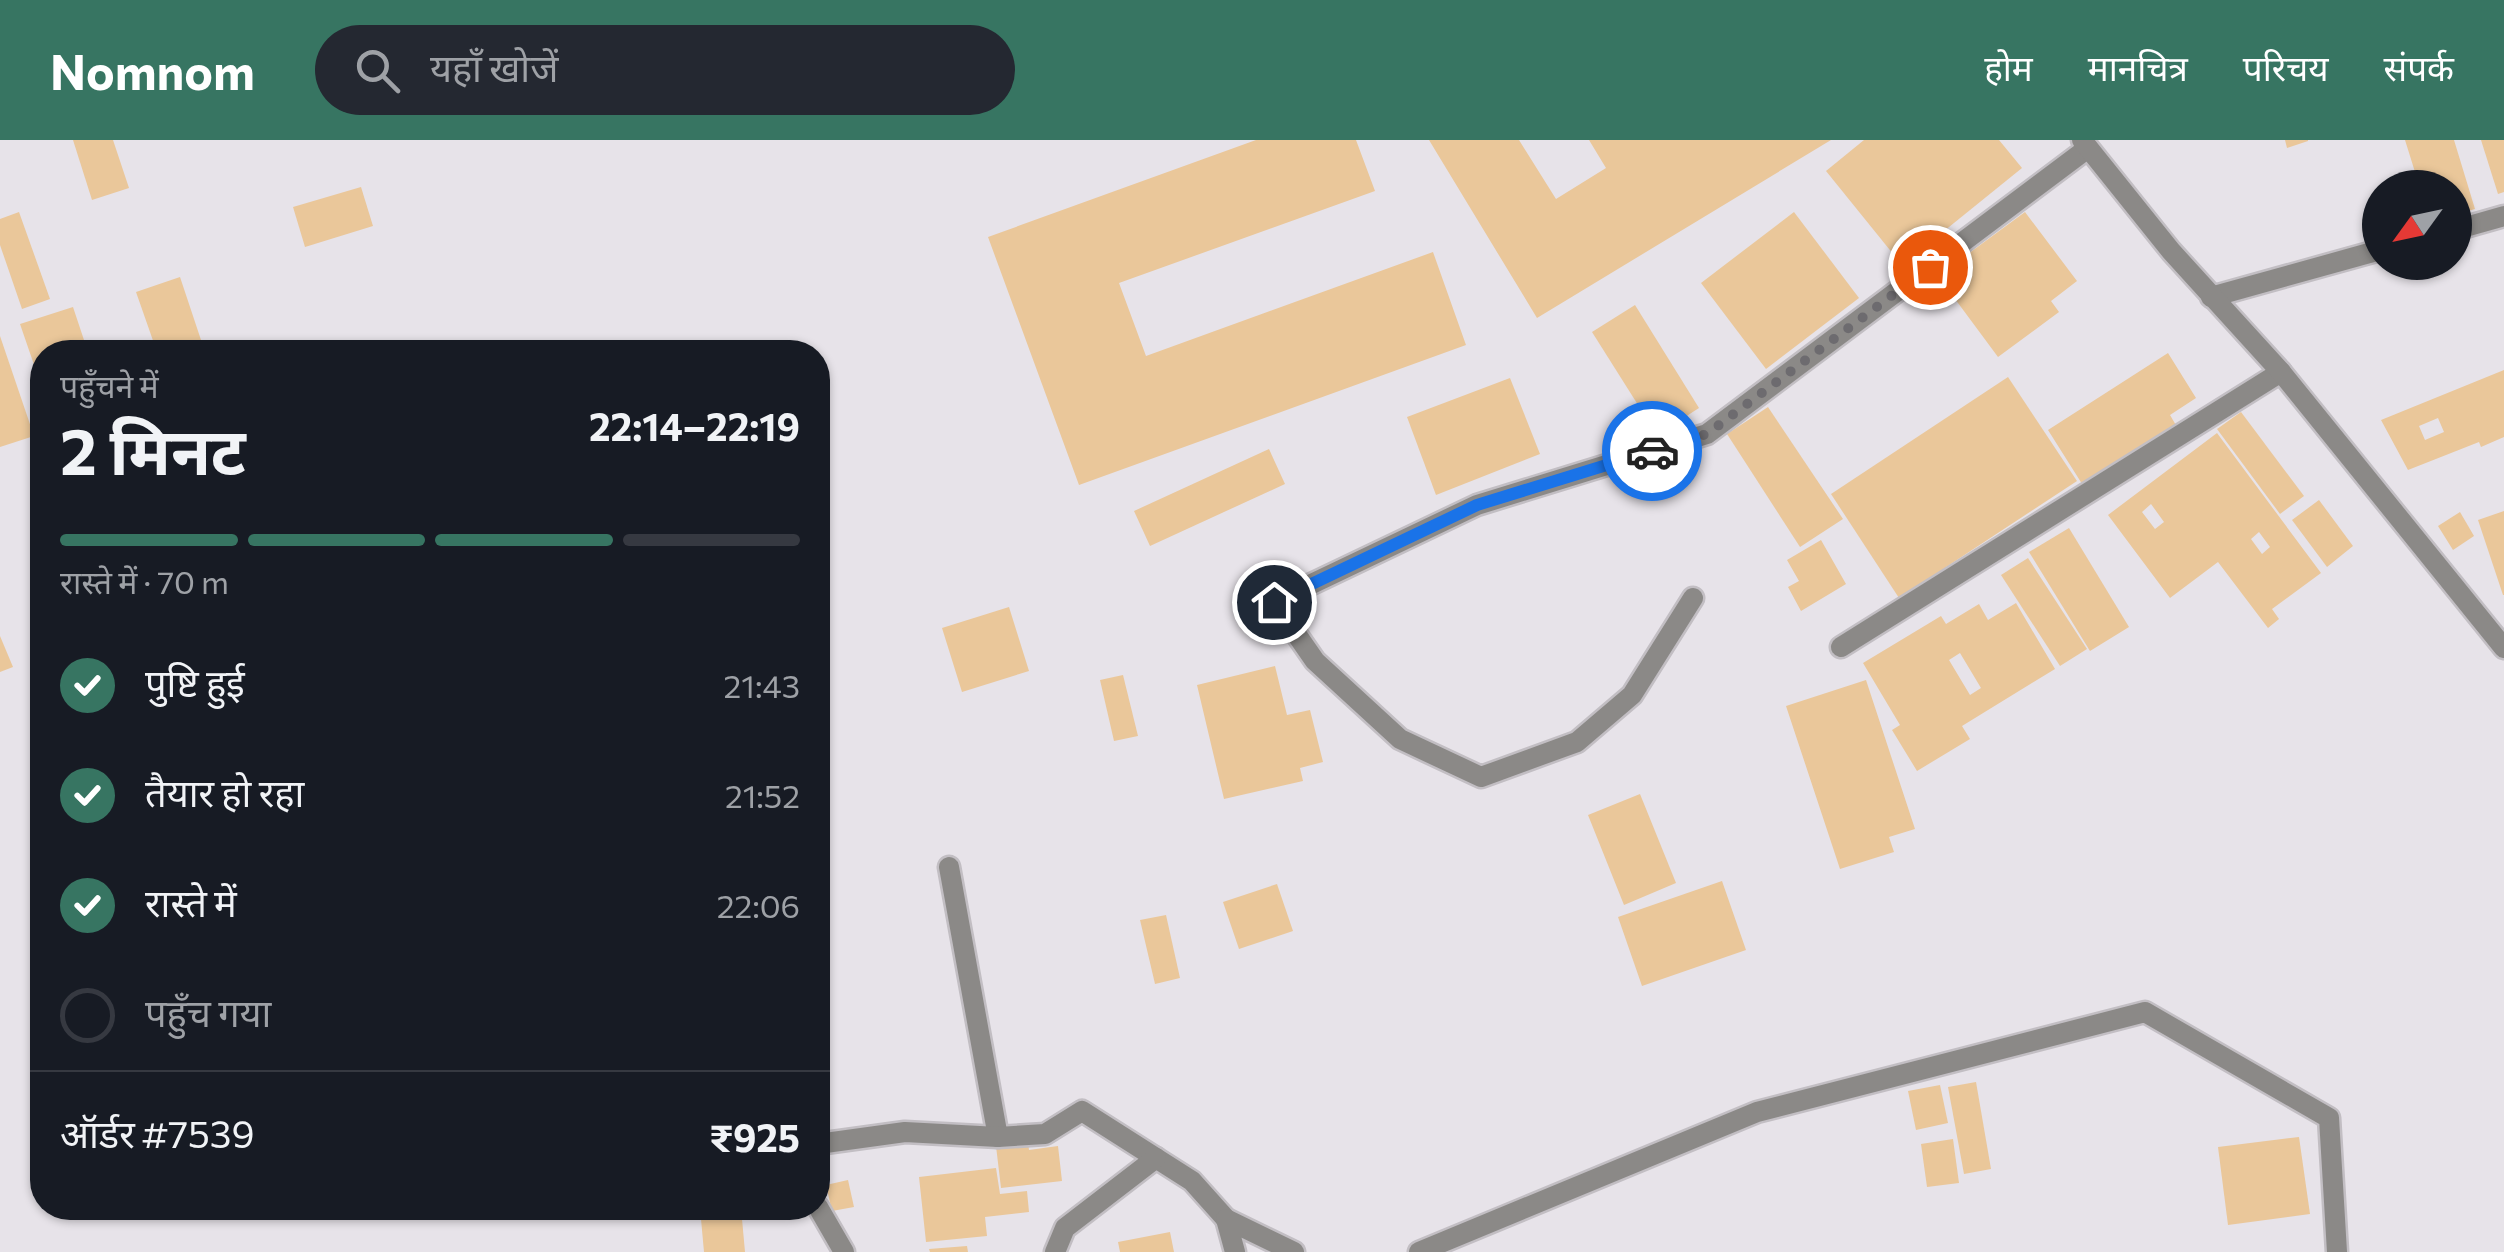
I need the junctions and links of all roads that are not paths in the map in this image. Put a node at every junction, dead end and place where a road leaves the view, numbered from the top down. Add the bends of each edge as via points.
1 (2085, 144) edge
2 (2504, 216) edge
3 (2472, 225) edge
4 (2362, 255) edge
5 (2211, 297) junction
6 (2281, 372) junction
7 (1693, 598) dead end
8 (1842, 648) dead end
9 (2504, 648) edge
10 (950, 867) dead end
11 (998, 1137) junction
12 (830, 1142) edge
13 (1156, 1158) junction
14 (1226, 1218) junction
15 (826, 1220) edge
16 (844, 1252) edge
17 (1055, 1252) edge
18 (1234, 1252) edge
19 (1294, 1252) edge
20 (1418, 1252) edge
21 (2337, 1252) edge

1 - 5 street
1 - 7 street via 1707,434 1477,505 1274,602 1315,662 1400,740 1482,777 1577,742 1632,695
2 - 3 street
4 - 5 street
5 - 6 street
6 - 8 street
6 - 9 street
10 - 11 street
11 - 12 street via 905,1132
11 - 13 street via 1045,1134 1082,1111
13 - 14 street via 1192,1180
13 - 17 street via 1064,1228
14 - 18 street
14 - 19 street
15 - 16 street
20 - 21 street via 1757,1112 2146,1012 2329,1118

